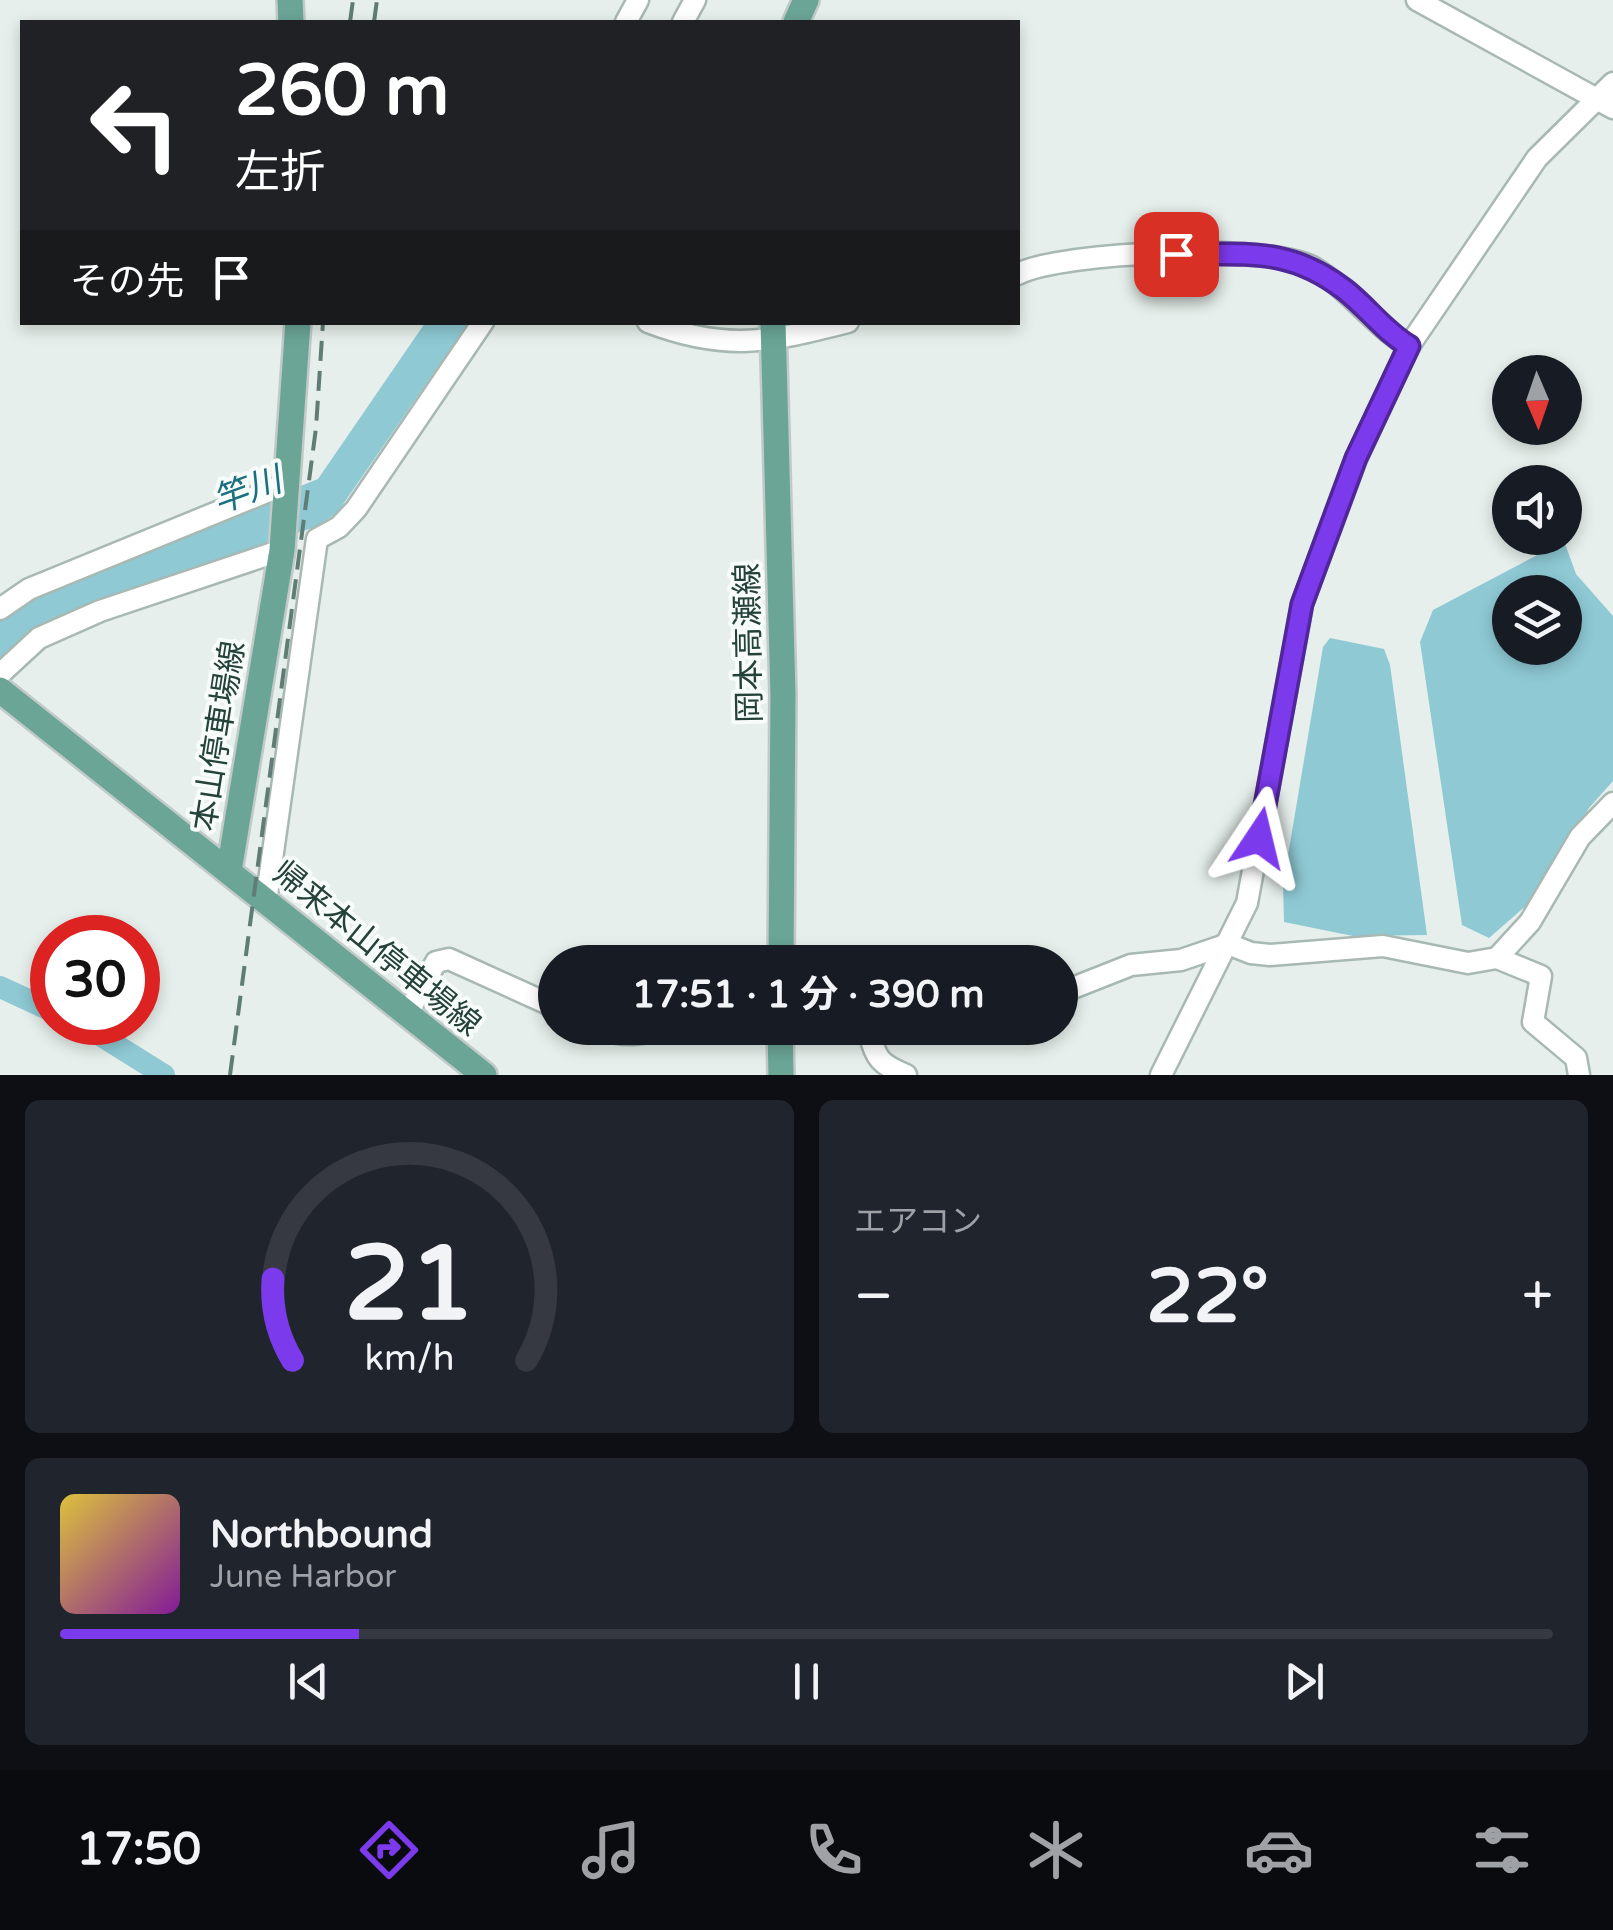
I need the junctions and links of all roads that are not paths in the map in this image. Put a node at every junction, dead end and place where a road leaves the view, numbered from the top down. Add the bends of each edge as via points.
1 (1417, 0) edge
2 (1613, 83) edge
3 (1606, 104) edge
4 (1020, 273) edge
5 (298, 325) edge
6 (481, 325) edge
7 (655, 325) edge
8 (826, 325) edge
9 (774, 332) edge
10 (1409, 346) junction
11 (286, 484) junction
12 (282, 550) junction
13 (0, 609) edge
14 (0, 674) edge
15 (0, 690) edge
16 (1613, 802) edge
17 (228, 871) junction
18 (266, 902) junction
19 (1228, 944) junction
20 (781, 945) edge
21 (1496, 958) junction
22 (1078, 986) edge
23 (538, 998) edge
24 (408, 1014) junction
25 (780, 1045) edge
26 (871, 1045) edge
27 (484, 1075) edge
28 (781, 1075) edge
29 (906, 1075) edge
30 (1162, 1075) edge
31 (1580, 1075) edge

1 - 3 street
2 - 3 street
3 - 10 street via 1537,158
4 - 10 street via 1059,262 1277,255 1312,266
5 - 11 main road, 本山停車場線
6 - 18 street via 356,508 318,539
7 - 9 street via 690,339
8 - 9 street
9 - 20 main road, 岡本高瀬線
10 - 19 street via 1356,458 1302,604 1247,904
11 - 12 main road, 本山停車場線
11 - 13 street via 29,589
12 - 14 street via 100,611 39,638
12 - 17 main road, 本山停車場線
15 - 17 main road, 本山停車場線
16 - 21 street via 1580,837 1530,922
17 - 18 main road, 帰来本山停車場線
18 - 24 main road, 帰来本山停車場線
19 - 21 street via 1270,955 1383,946 1468,963
19 - 22 street via 1181,960 1131,964
19 - 30 street
21 - 31 street via 1541,976 1533,1022 1576,1058
23 - 24 street via 449,959 436,962
24 - 27 main road, 帰来本山停車場線
25 - 28 main road
26 - 29 street via 888,1067

